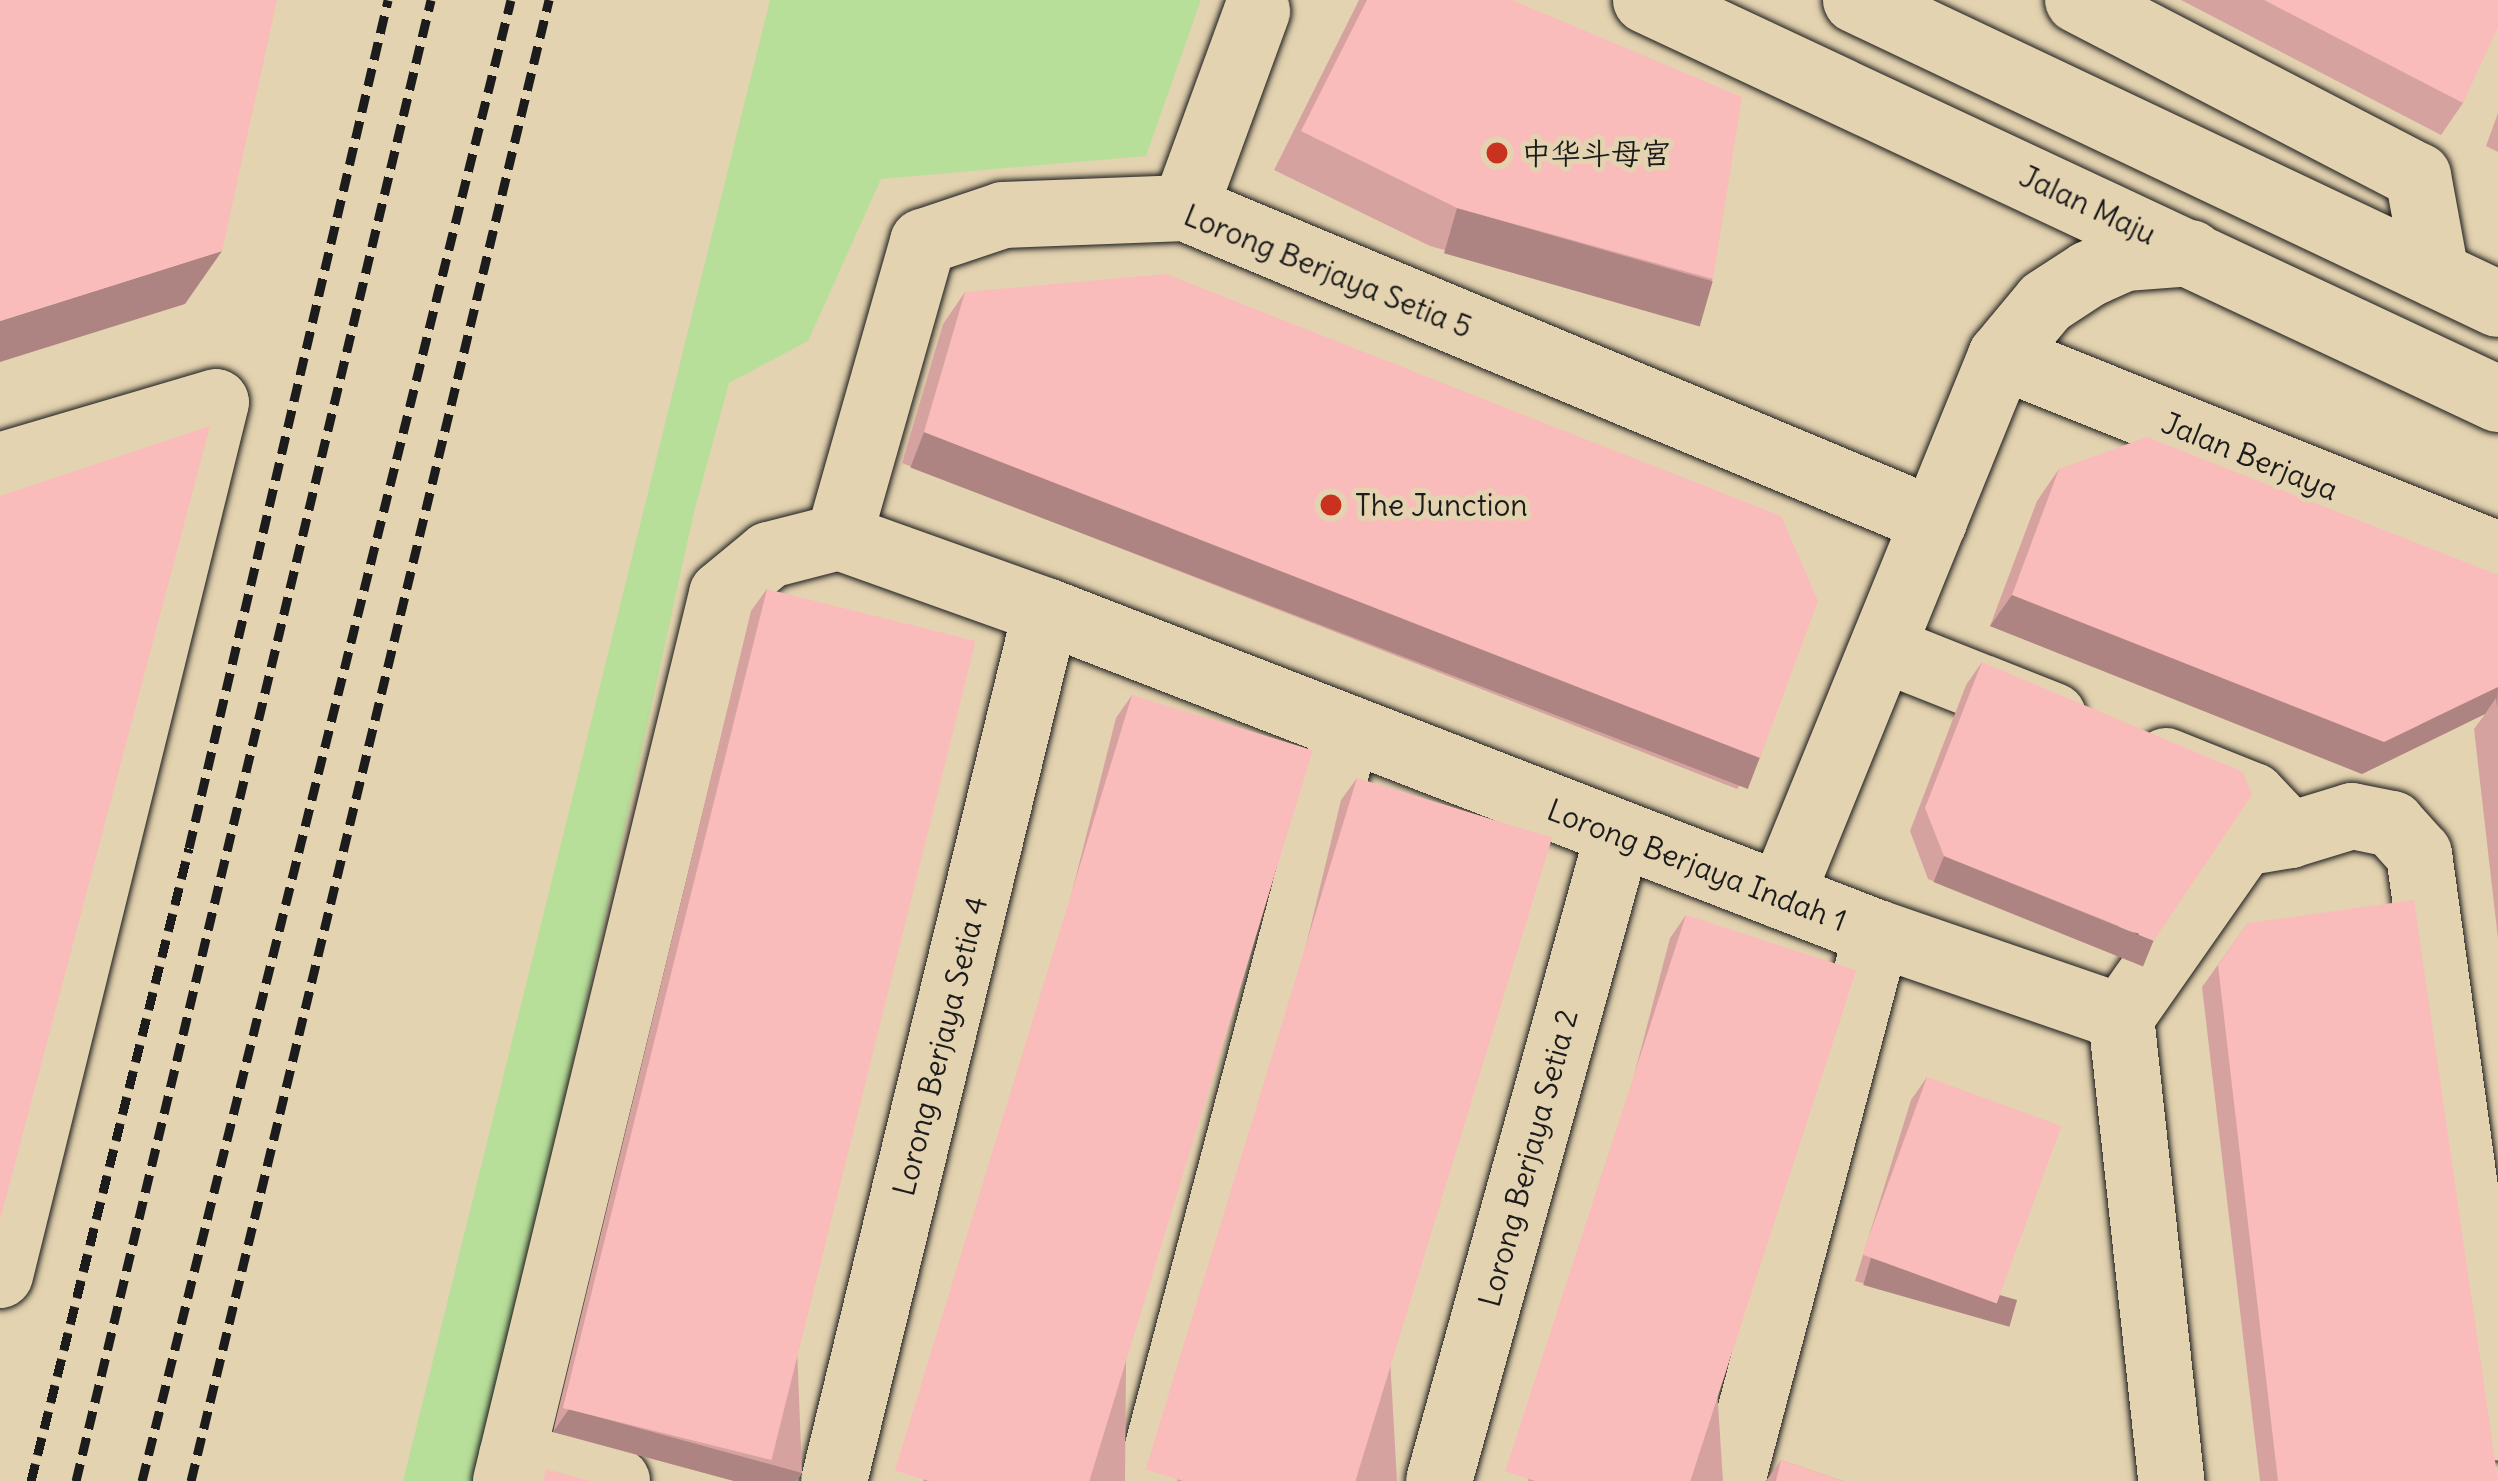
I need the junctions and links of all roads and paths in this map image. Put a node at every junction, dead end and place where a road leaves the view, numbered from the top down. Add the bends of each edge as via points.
1 (1856, 0) edge
2 (2078, 0) edge
3 (1661, 6) edge
4 (1257, 11) dead end
5 (1185, 208) junction
6 (2191, 254) junction
7 (2436, 274) junction
8 (2498, 304) edge
9 (2002, 356) junction
10 (2498, 399) edge
11 (0, 466) edge
12 (1934, 521) junction
13 (839, 537) junction
14 (2498, 555) edge
15 (1046, 611) junction
16 (1883, 649) junction
17 (1347, 730) junction
18 (1618, 835) junction
19 (2290, 835) junction
20 (1781, 896) junction
21 (1877, 933) junction
22 (2121, 1017) junction
23 (0, 1275) edge
24 (2498, 1428) edge
25 (509, 1468) edge
26 (617, 1481) edge
27 (835, 1481) edge
28 (1149, 1481) edge
29 (1439, 1481) edge
30 (1732, 1481) edge
31 (2171, 1481) edge

1 - 7 street
2 - 7 street via 2417,176
3 - 6 street, Jalan Maju
4 - 5 street
5 - 12 street, Lorong Berjaya Setia 5
5 - 13 street, Lorong Berjaya Setia 5 via 1003,215 923,242
6 - 9 street via 2125,258 2089,274 2046,302
6 - 10 street, Jalan Maju
7 - 8 street
9 - 12 street
9 - 14 street, Jalan Berjaya
11 - 23 street via 216,402
12 - 16 street
13 - 15 street, Lorong Berjaya Indah 1
13 - 25 street via 769,555 722,594
15 - 17 street, Lorong Berjaya Indah 1
15 - 27 street, Lorong Berjaya Setia 4
16 - 19 street via 2253,796
16 - 20 street
17 - 18 street, Lorong Berjaya Indah 1
17 - 28 street
18 - 20 street, Lorong Berjaya Indah 1
18 - 29 street, Lorong Berjaya Setia 2
19 - 22 street via 2242,843
19 - 24 street via 2352,816 2392,824 2419,854
20 - 21 street, Lorong Berjaya Indah 1
21 - 22 street, Lorong Berjaya Indah 1
21 - 30 street
22 - 31 street
25 - 26 street

